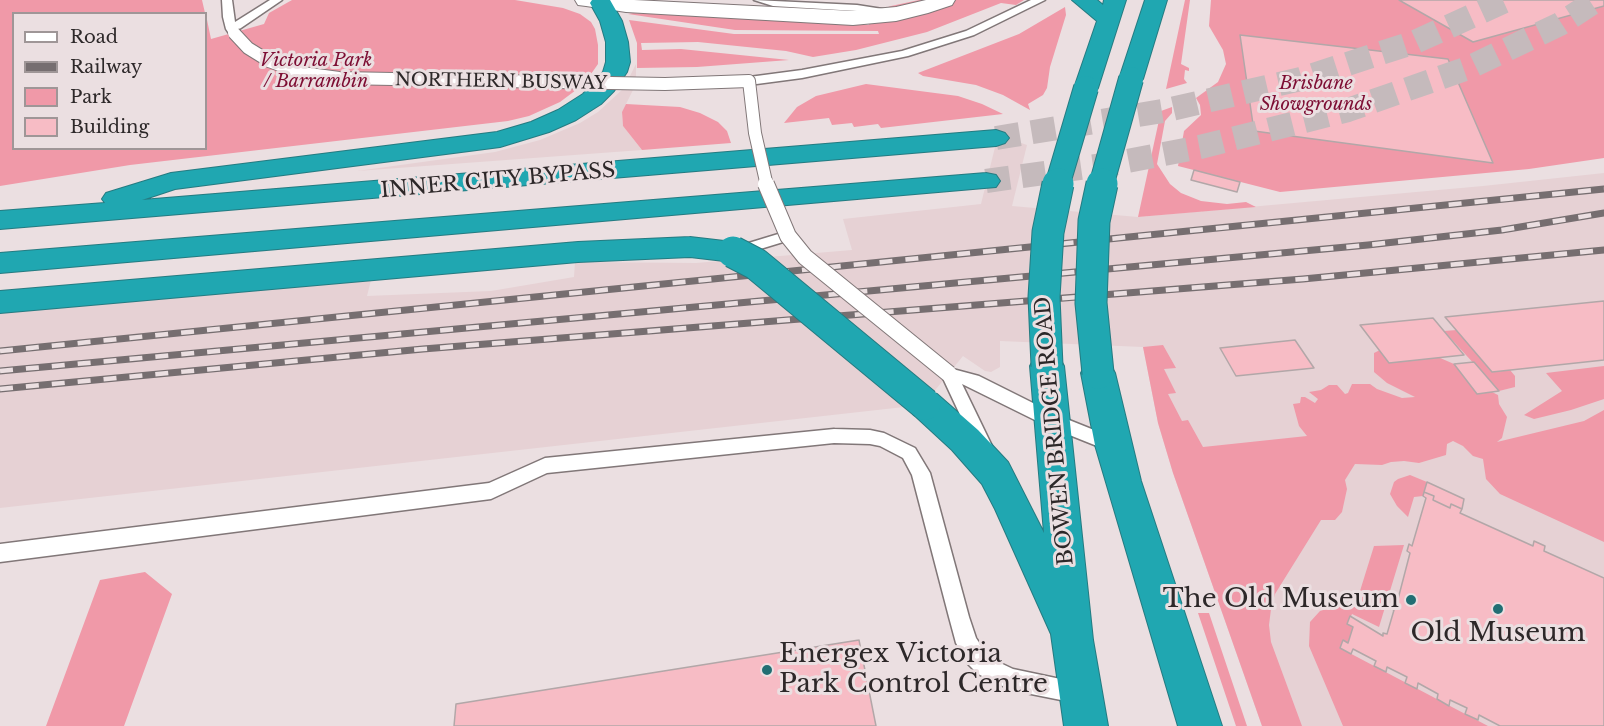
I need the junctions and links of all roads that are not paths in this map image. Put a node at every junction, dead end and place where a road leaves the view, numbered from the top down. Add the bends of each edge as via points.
1 (227, 0) edge
2 (277, 0) edge
3 (759, 0) edge
4 (944, 0) edge
5 (1040, 0) edge
6 (1083, 0) edge
7 (1156, 0) edge
8 (593, 2) edge
9 (1112, 9) edge
10 (896, 15) junction
11 (233, 31) junction
12 (749, 81) junction
13 (996, 138) tunnel mouth
14 (986, 181) tunnel mouth
15 (69, 215) junction
16 (0, 220) edge
17 (788, 236) junction
18 (733, 252) junction
19 (0, 263) edge
20 (0, 302) edge
21 (949, 374) junction
22 (1053, 422) junction
23 (1113, 445) junction
24 (989, 465) junction
25 (0, 553) edge
26 (1072, 640) junction
27 (1084, 709) edge
28 (1200, 726) edge

1 - 11 lane
2 - 11 lane
3 - 10 lane
4 - 10 main road
5 - 12 lane, NORTHERN BUSWAY via 970,33 904,54
6 - 9 highway
7 - 23 highway, bridge via 1094,221 1091,303 1098,373
8 - 10 main road via 842,18
8 - 15 highway via 611,21 617,42 615,72 592,99 540,127 491,141 171,181
9 - 22 highway, BOWEN BRIDGE ROAD, bridge via 1055,193 1048,232 1044,297
11 - 12 lane, NORTHERN BUSWAY, bridge via 248,48 269,62 302,73 339,78 665,84
12 - 17 lane, bridge via 768,192
13 - 15 highway, INNER CITY BYPASS
14 - 19 highway, INNER CITY BYPASS
15 - 16 highway, INNER CITY BYPASS
17 - 18 lane
17 - 21 lane, bridge via 805,257
18 - 20 highway via 690,247 578,252
18 - 24 highway, bridge via 756,264 925,404
21 - 22 lane via 973,381
21 - 24 lane
22 - 23 lane
22 - 26 highway, BOWEN BRIDGE ROAD
23 - 28 highway
24 - 26 highway via 1012,504
25 - 27 lane via 491,491 545,466 566,463 834,436 870,437 909,453 921,473 959,617 976,657 986,667
26 - 27 highway, BOWEN BRIDGE ROAD

